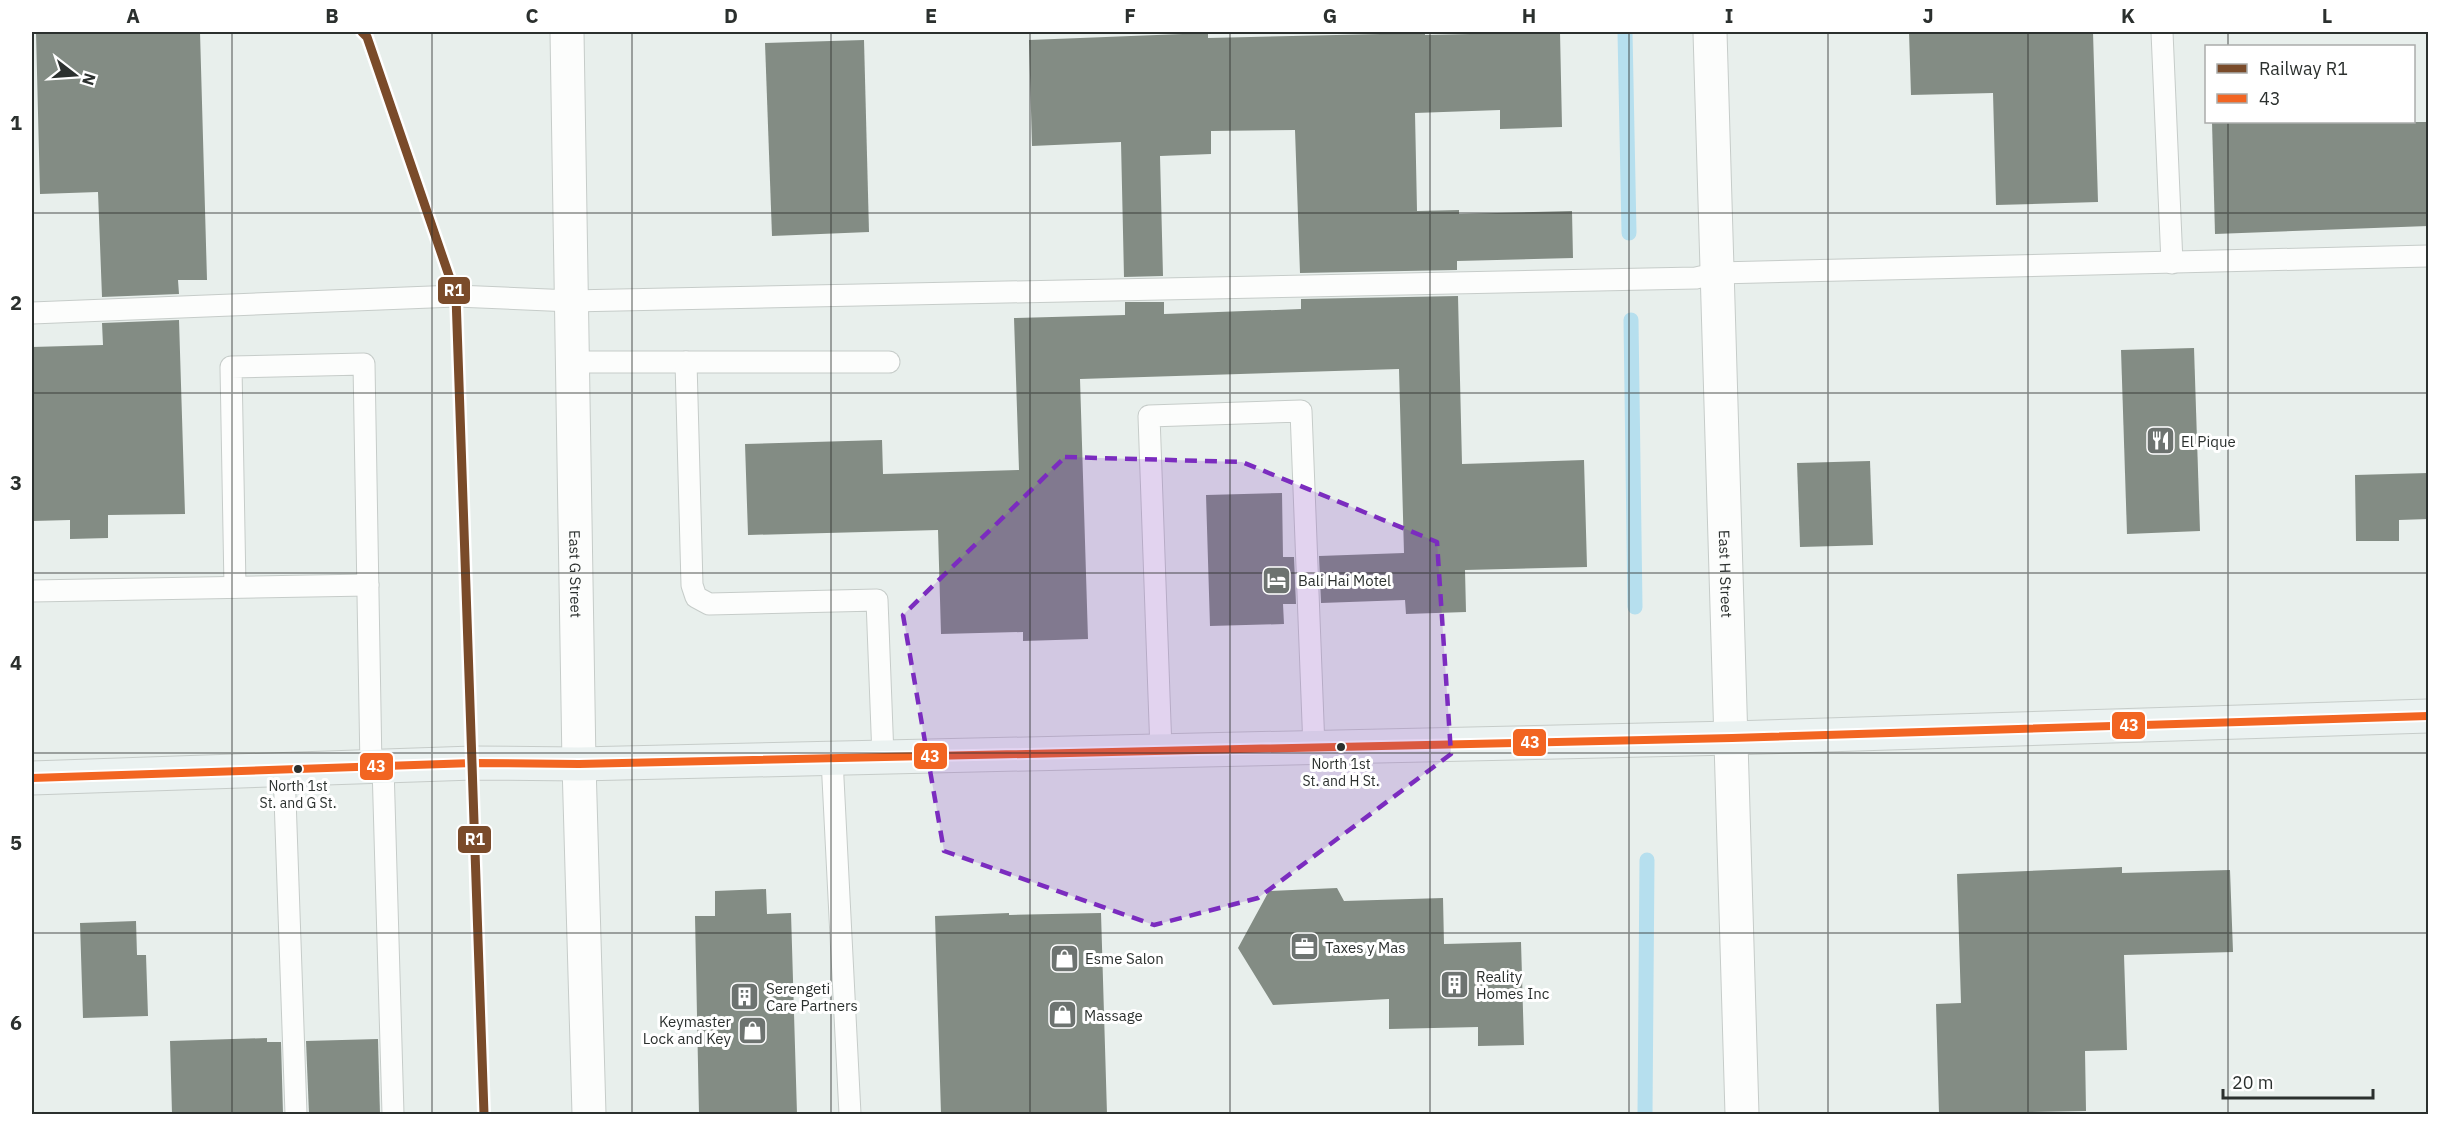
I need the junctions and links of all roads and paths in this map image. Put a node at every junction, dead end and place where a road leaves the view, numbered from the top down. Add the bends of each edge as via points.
1 (567, 32) edge
2 (1710, 32) edge
3 (2162, 32) edge
4 (2428, 256) edge
5 (2172, 263) junction
6 (1718, 273) junction
7 (571, 302) junction
8 (32, 313) edge
9 (573, 362) junction
10 (686, 362) junction
11 (890, 362) dead end
12 (368, 585) junction
13 (235, 587) junction
14 (32, 591) edge
15 (2428, 716) edge
16 (1732, 738) junction
17 (1314, 748) junction
18 (1161, 751) junction
19 (883, 757) junction
20 (832, 759) junction
21 (579, 764) junction
22 (377, 766) junction
23 (284, 769) junction
24 (32, 778) edge
25 (296, 1114) edge
26 (393, 1114) edge
27 (589, 1114) edge
28 (850, 1114) edge
29 (1742, 1114) edge

1 - 7 street, East G Street
2 - 6 street, East H Street
3 - 5 lane
4 - 5 lane
5 - 6 lane
6 - 7 lane via 1696,278
6 - 16 street, East H Street
7 - 8 lane via 456,296
7 - 9 street, East G Street
9 - 10 lane
9 - 21 street, East G Street
10 - 11 lane
10 - 19 lane via 692,585 696,597 709,604 877,600
12 - 13 lane
12 - 13 lane via 364,364 231,367
12 - 22 lane
13 - 14 lane
15 - 16 main road
16 - 17 main road
16 - 29 street, East H Street
17 - 18 main road
17 - 18 lane via 1301,411 1149,416
18 - 19 main road
19 - 20 main road
20 - 21 main road
20 - 28 lane
21 - 22 main road
21 - 27 street, East G Street
22 - 23 main road
22 - 26 lane
23 - 24 main road
23 - 25 lane

